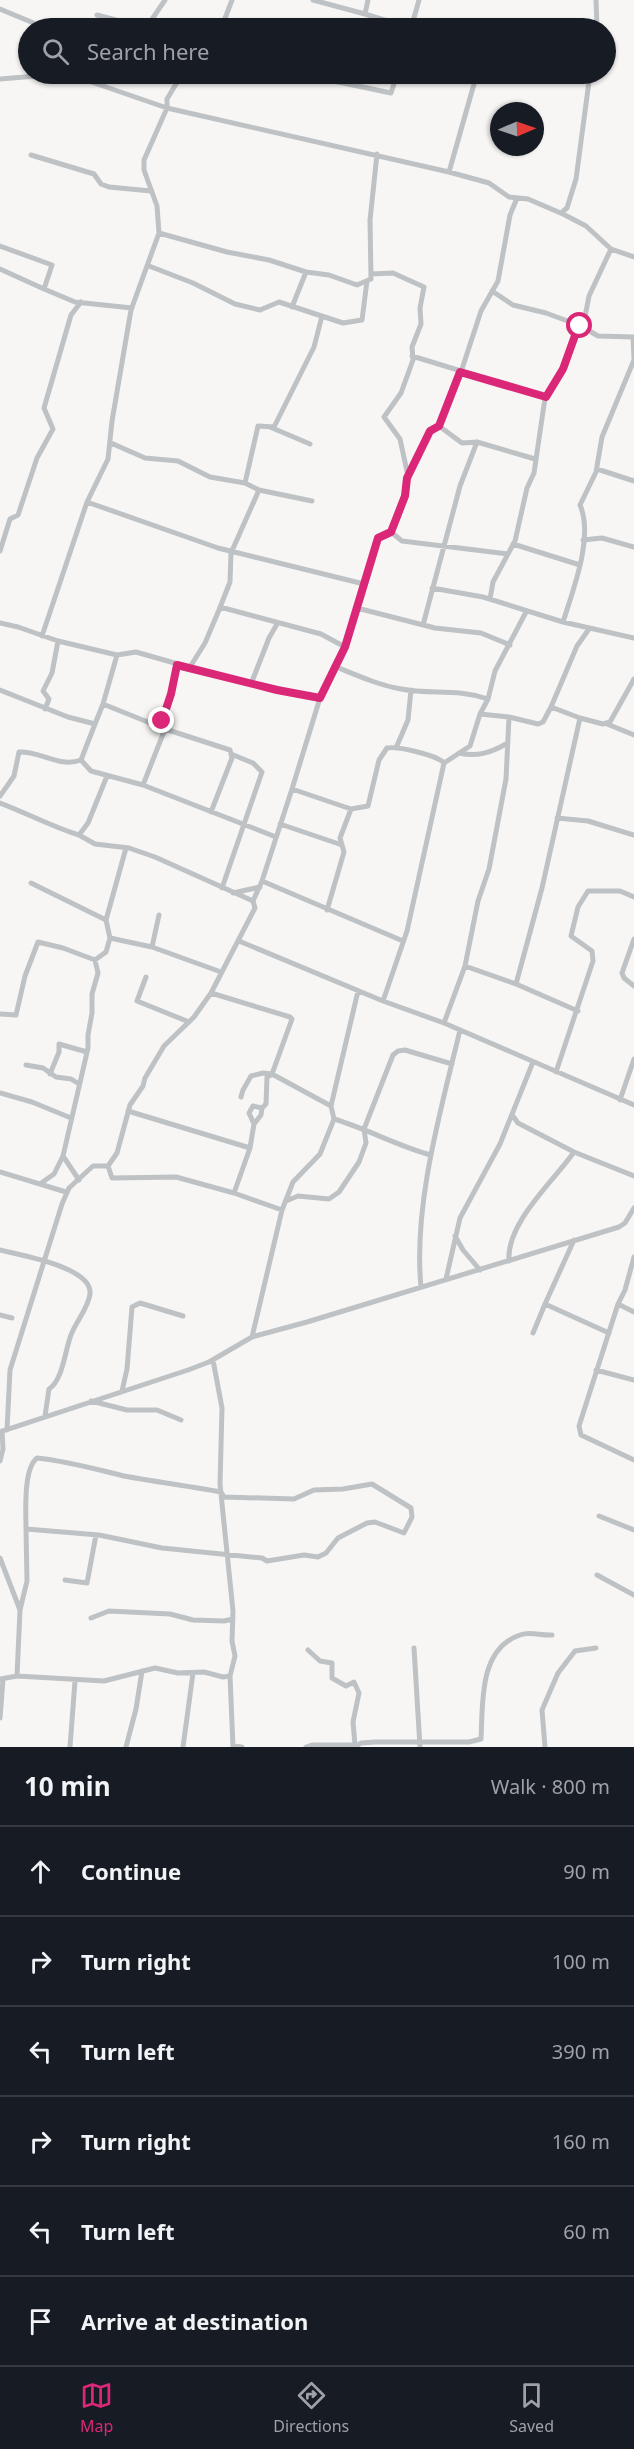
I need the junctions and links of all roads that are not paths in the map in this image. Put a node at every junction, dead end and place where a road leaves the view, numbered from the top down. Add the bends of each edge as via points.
1 (165, 0) edge
2 (232, 0) edge
3 (314, 0) edge
4 (368, 0) edge
5 (419, 0) edge
6 (596, 0) edge
7 (0, 9) edge
8 (98, 15) dead end
9 (365, 15) junction
10 (22, 18) edge
11 (109, 18) edge
12 (153, 18) edge
13 (225, 18) edge
14 (375, 18) edge
15 (413, 18) edge
16 (597, 18) edge
17 (18, 77) edge
18 (0, 79) edge
19 (97, 84) edge
20 (177, 84) edge
21 (348, 84) edge
22 (394, 84) edge
23 (474, 84) edge
24 (589, 84) edge
25 (167, 108) junction
26 (376, 154) junction
27 (31, 155) dead end
28 (449, 172) junction
29 (151, 191) junction
30 (517, 198) junction
31 (561, 213) junction
32 (159, 233) junction
33 (0, 246) edge
34 (611, 249) junction
35 (634, 257) edge
36 (149, 266) junction
37 (0, 269) edge
38 (306, 272) junction
39 (371, 274) junction
40 (367, 280) junction
41 (44, 289) junction
42 (492, 291) junction
43 (81, 302) junction
44 (292, 307) junction
45 (132, 308) junction
46 (321, 316) junction
47 (580, 326) junction
48 (634, 337) edge
49 (412, 356) junction
50 (460, 372) junction
51 (546, 397) junction
52 (269, 426) junction
53 (439, 426) junction
54 (111, 442) junction
55 (477, 442) junction
56 (310, 444) dead end
57 (535, 459) junction
58 (597, 469) junction
59 (408, 476) junction
60 (634, 481) edge
61 (245, 483) junction
62 (259, 490) junction
63 (312, 501) dead end
64 (87, 502) junction
65 (391, 532) junction
66 (583, 540) junction
67 (513, 544) junction
68 (443, 547) junction
69 (634, 547) edge
70 (0, 551) edge
71 (232, 551) junction
72 (508, 555) junction
73 (580, 565) junction
74 (364, 584) junction
75 (432, 588) junction
76 (490, 599) junction
77 (220, 607) junction
78 (357, 608) junction
79 (526, 612) junction
80 (563, 622) junction
81 (0, 623) edge
82 (277, 624) junction
83 (423, 625) junction
84 (589, 628) junction
85 (42, 636) junction
86 (634, 638) edge
87 (58, 641) junction
88 (510, 645) junction
89 (345, 647) junction
90 (117, 655) junction
91 (177, 665) junction
92 (334, 666) junction
93 (190, 668) junction
94 (634, 679) edge
95 (251, 684) junction
96 (0, 690) edge
97 (411, 690) junction
98 (626, 694) junction
99 (320, 698) junction
100 (488, 699) junction
101 (634, 699) edge
102 (103, 705) junction
103 (551, 707) junction
104 (45, 709) junction
105 (480, 714) junction
106 (509, 717) junction
107 (580, 718) junction
108 (95, 724) junction
109 (607, 724) junction
110 (158, 727) junction
111 (165, 729) junction
112 (634, 735) edge
113 (506, 744) junction
114 (396, 748) junction
115 (459, 753) junction
116 (231, 754) junction
117 (81, 760) junction
118 (444, 764) junction
119 (107, 776) junction
120 (143, 785) junction
121 (292, 789) junction
122 (0, 796) edge
123 (0, 803) edge
124 (351, 809) junction
125 (211, 812) junction
126 (556, 818) junction
127 (243, 824) junction
128 (280, 824) junction
129 (634, 835) edge
130 (80, 836) junction
131 (276, 837) junction
132 (342, 845) junction
133 (126, 848) junction
134 (31, 883) dead end
135 (261, 884) junction
136 (222, 888) junction
137 (231, 893) junction
138 (634, 897) edge
139 (253, 901) junction
140 (327, 910) junction
141 (159, 915) dead end
142 (106, 920) junction
143 (110, 938) junction
144 (634, 939) edge
145 (238, 940) junction
146 (403, 941) junction
147 (152, 947) junction
148 (95, 960) junction
149 (465, 966) junction
150 (221, 972) junction
151 (146, 977) dead end
152 (516, 984) junction
153 (634, 986) edge
154 (358, 991) junction
155 (211, 993) junction
156 (383, 1001) junction
157 (578, 1011) junction
158 (0, 1014) edge
159 (189, 1022) junction
160 (444, 1023) junction
161 (460, 1030) junction
162 (87, 1052) junction
163 (634, 1059) edge
164 (533, 1062) junction
165 (452, 1064) junction
166 (26, 1065) dead end
167 (556, 1072) junction
168 (50, 1074) junction
169 (272, 1074) junction
170 (79, 1084) junction
171 (0, 1093) edge
172 (242, 1098) dead end
173 (620, 1100) junction
174 (634, 1105) edge
175 (331, 1106) junction
176 (262, 1107) junction
177 (129, 1111) junction
178 (513, 1116) junction
179 (71, 1118) junction
180 (334, 1119) junction
181 (254, 1124) junction
182 (364, 1129) junction
183 (250, 1148) junction
184 (574, 1152) junction
185 (431, 1155) junction
186 (63, 1156) junction
187 (108, 1166) junction
188 (0, 1172) edge
189 (634, 1176) edge
190 (79, 1180) junction
191 (39, 1184) junction
192 (66, 1192) junction
193 (234, 1193) junction
194 (286, 1201) junction
195 (282, 1210) junction
196 (633, 1214) edge
197 (454, 1236) junction
198 (574, 1240) junction
199 (0, 1250) edge
200 (634, 1257) edge
201 (44, 1261) junction
202 (509, 1261) junction
203 (480, 1270) junction
204 (446, 1279) junction
205 (421, 1287) junction
206 (545, 1304) junction
207 (618, 1304) junction
208 (634, 1312) edge
209 (0, 1315) edge
210 (183, 1316) dead end
211 (12, 1318) dead end
212 (533, 1333) dead end
213 (609, 1333) junction
214 (252, 1337) junction
215 (213, 1360) junction
216 (596, 1371) junction
217 (634, 1381) edge
218 (122, 1391) junction
219 (89, 1401) junction
220 (45, 1416) junction
221 (181, 1420) dead end
222 (3, 1431) edge
223 (634, 1460) edge
224 (0, 1461) edge
225 (221, 1492) junction
226 (598, 1516) dead end
227 (26, 1529) junction
228 (634, 1530) edge
229 (96, 1535) junction
230 (227, 1554) junction
231 (0, 1558) edge
232 (597, 1575) dead end
233 (65, 1580) dead end
234 (634, 1595) edge
235 (20, 1610) junction
236 (91, 1618) dead end
237 (233, 1619) junction
238 (552, 1635) dead end
239 (414, 1648) dead end
240 (596, 1648) dead end
241 (308, 1650) dead end
242 (142, 1671) junction
243 (192, 1673) junction
244 (17, 1676) junction
245 (230, 1676) junction
246 (1, 1679) edge
247 (75, 1681) junction
248 (0, 1718) edge
249 (481, 1739) junction
250 (420, 1744) edge
251 (355, 1746) edge
252 (70, 1747) edge
253 (126, 1747) edge
254 (183, 1747) edge
255 (233, 1747) edge
256 (243, 1747) edge
257 (306, 1747) edge
258 (481, 1747) edge
259 (544, 1747) edge

1 - 12 street
2 - 13 street
3 - 9 street
4 - 9 street
5 - 15 street
6 - 16 street
7 - 10 street
8 - 11 street
9 - 14 street
17 - 18 street
19 - 25 street
20 - 25 street via 167,99
21 - 22 street via 391,93
23 - 28 street
24 - 31 street via 576,178 567,207
25 - 26 street
25 - 29 street via 144,160
26 - 28 street
26 - 39 street via 370,220
27 - 29 street via 94,174 109,187
28 - 30 street via 489,183
29 - 32 street
30 - 31 street
30 - 42 street via 510,215 498,281
31 - 34 street via 586,226
32 - 36 street
32 - 38 street
33 - 41 street via 52,265
34 - 35 street
34 - 47 street
36 - 44 street via 234,304 260,310 279,302
36 - 45 street
37 - 41 street
38 - 40 street via 357,285
38 - 44 street
39 - 40 street
39 - 49 street via 393,273 424,287 421,324
40 - 46 street via 362,320 343,322
41 - 43 street
42 - 47 street via 513,305
42 - 50 street
43 - 45 street
43 - 70 street via 71,315 44,408 53,429 37,458 18,515 10,519
44 - 46 street
45 - 54 street
46 - 52 street via 314,347 274,426
47 - 48 street via 598,336
47 - 51 street via 563,369
48 - 58 street via 634,360 602,437
49 - 50 street
49 - 59 street via 401,393 384,417 400,439
50 - 51 street
50 - 53 street
51 - 57 street
52 - 56 street
52 - 61 street via 258,426
53 - 55 street via 462,443
53 - 59 street via 430,431
54 - 61 street via 145,458 178,461 210,477
54 - 64 street via 108,459
55 - 57 street
55 - 68 street
57 - 67 street
58 - 60 street
58 - 66 street via 580,505 585,515
59 - 65 street
61 - 62 street
62 - 63 street
62 - 71 street
64 - 71 street
64 - 85 street
65 - 68 street via 402,541
65 - 74 street via 378,538
66 - 69 street via 602,538
66 - 73 street
67 - 72 street
67 - 73 street
68 - 72 street
68 - 75 street
71 - 74 street
71 - 77 street via 230,582
72 - 76 street via 493,582
73 - 80 street
74 - 78 street
75 - 76 street
75 - 83 street
76 - 79 street
77 - 82 street
77 - 93 street
78 - 83 street
78 - 89 street
79 - 80 street
79 - 88 street
80 - 84 street
81 - 85 street
82 - 89 street via 321,634
82 - 95 street
83 - 88 street via 481,633
84 - 86 street
84 - 103 street via 577,646
85 - 87 street
87 - 90 street
87 - 104 street via 44,691 49,699
88 - 100 street via 495,671
89 - 92 street
90 - 91 street via 136,652
90 - 102 street
91 - 93 street
91 - 110 street
92 - 97 street via 389,687
92 - 99 street
93 - 95 street
94 - 98 street
95 - 99 street
96 - 104 street
97 - 100 street via 468,692
97 - 114 street via 408,720
98 - 101 street
98 - 109 street
99 - 121 street
100 - 105 street
102 - 108 street
102 - 110 street
103 - 106 street via 541,724
103 - 107 street
104 - 108 street
105 - 106 street
105 - 115 street via 472,743
106 - 113 street
107 - 109 street
107 - 126 street
108 - 117 street
109 - 112 street
110 - 111 street
111 - 116 street via 230,750
111 - 120 street
113 - 115 street via 488,754
113 - 149 street via 506,779 499,822
114 - 118 street via 439,759
114 - 124 street via 387,748 379,760 368,806
115 - 118 street
116 - 125 street
116 - 127 street via 253,763 262,772
117 - 119 street via 91,771
117 - 122 street via 69,764 19,752 14,776
118 - 146 street
119 - 120 street
119 - 130 street
120 - 125 street
121 - 124 street
121 - 128 street
123 - 130 street
124 - 132 street via 341,835
125 - 127 street
126 - 129 street via 588,821
126 - 152 street
127 - 131 street
127 - 136 street
128 - 131 street
128 - 132 street
130 - 133 street via 95,844
131 - 135 street
132 - 140 street via 344,852
133 - 136 street
133 - 142 street
134 - 142 street
135 - 137 street
135 - 139 street
135 - 140 street
136 - 137 street
137 - 139 street
138 - 157 street via 620,891 588,891 581,900 572,936 592,951 593,961
139 - 145 street via 255,908
140 - 146 street
141 - 147 street
142 - 143 street
143 - 147 street
143 - 148 street via 105,952
144 - 153 street via 622,973
145 - 150 street
145 - 154 street
146 - 156 street
147 - 150 street
148 - 158 street via 38,942 16,1015
148 - 162 street via 98,973 92,994
149 - 152 street
149 - 160 street
150 - 155 street
151 - 159 street via 137,1001
152 - 157 street
154 - 156 street
154 - 175 street
155 - 159 street
155 - 169 street via 292,1019
156 - 160 street
157 - 167 street
159 - 177 street via 164,1046
160 - 161 street
161 - 164 street
161 - 165 street
162 - 168 street via 59,1044
162 - 170 street
163 - 173 street
164 - 167 street
164 - 178 street
165 - 182 street via 398,1051 390,1060
165 - 185 street
166 - 168 street via 44,1068
167 - 173 street
168 - 170 street
169 - 172 street via 251,1076
169 - 175 street
169 - 176 street via 267,1077 266,1104
170 - 179 street
171 - 179 street
173 - 174 street
175 - 180 street
176 - 181 street
176 - 181 street via 250,1108
177 - 183 street
177 - 187 street via 117,1154
178 - 184 street via 518,1123
178 - 197 street
179 - 186 street
180 - 182 street
180 - 194 street via 320,1154 293,1182
181 - 183 street
182 - 185 street via 404,1148
182 - 194 street via 366,1143 362,1155 339,1192 329,1199 298,1196
183 - 193 street
184 - 189 street
184 - 202 street via 520,1221 509,1246
185 - 205 street via 418,1260
186 - 190 street
186 - 191 street via 54,1174
187 - 190 street via 93,1166
187 - 193 street via 112,1178 176,1177
188 - 191 street
190 - 192 street
191 - 192 street
192 - 201 street
193 - 195 street
194 - 195 street
195 - 214 street
196 - 198 street via 619,1227
197 - 203 street
197 - 204 street
198 - 202 street
198 - 206 street
199 - 201 street
200 - 207 street
201 - 220 street via 76,1273 90,1290 70,1336 55,1386 49,1389
201 - 222 street via 10,1370
202 - 203 street
203 - 204 street
204 - 205 street
205 - 214 street
206 - 212 street
206 - 213 street
207 - 208 street
207 - 213 street
209 - 211 street
210 - 218 street via 140,1303 132,1307
213 - 216 street
214 - 215 street
215 - 218 street
215 - 225 street via 222,1408
216 - 217 street
216 - 223 street via 579,1431
218 - 219 street
219 - 220 street
219 - 221 street via 127,1410 157,1410
220 - 222 street
222 - 224 street
225 - 227 street via 37,1458 30,1468
225 - 230 street
225 - 230 street via 224,1497 294,1499 314,1490 372,1484 411,1508 412,1517 404,1533 375,1522 366,1523 338,1538 318,1557 304,1555 267,1561
226 - 228 street
227 - 229 street
227 - 235 street via 27,1581
229 - 230 street via 162,1548
229 - 233 street via 87,1583
230 - 237 street
231 - 235 street
232 - 234 street
235 - 244 street
236 - 237 street via 109,1611 170,1614 193,1620
237 - 245 street via 235,1656
238 - 249 street via 517,1636 496,1651 486,1674
239 - 250 street
240 - 259 street via 575,1651 558,1673 542,1710
241 - 251 street via 320,1661 332,1663 332,1678 346,1686 354,1682 358,1686 353,1722
242 - 243 street via 155,1668
242 - 247 street via 116,1680
242 - 253 street
243 - 245 street
243 - 254 street
244 - 246 street
244 - 247 street
245 - 255 street
246 - 248 street
247 - 252 street
249 - 250 street
249 - 258 street
250 - 251 street via 375,1742
251 - 257 street
255 - 256 street

